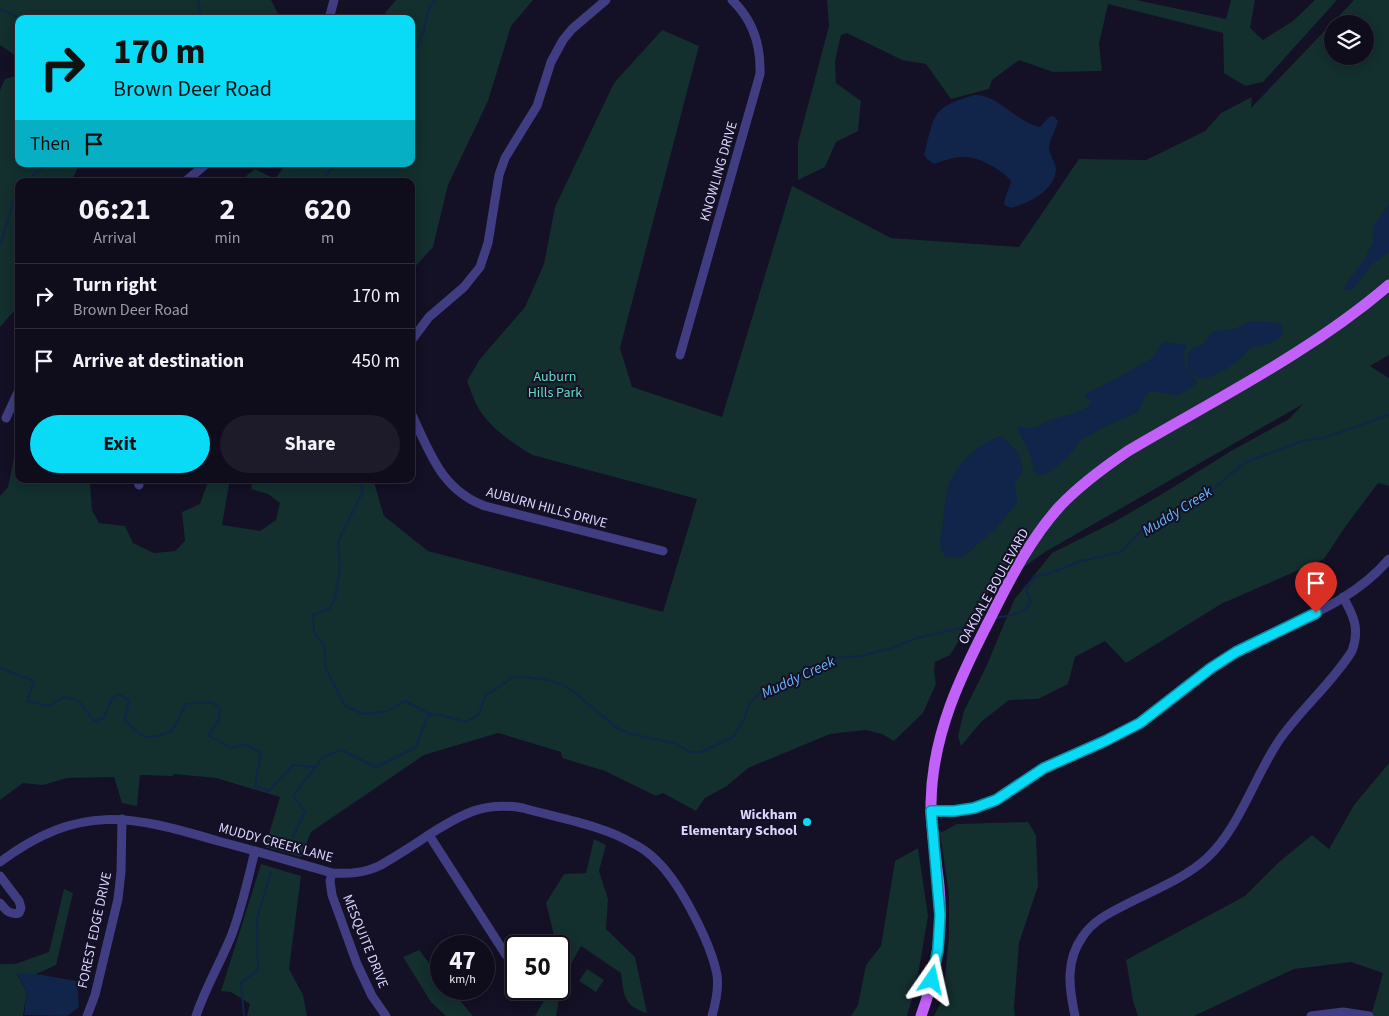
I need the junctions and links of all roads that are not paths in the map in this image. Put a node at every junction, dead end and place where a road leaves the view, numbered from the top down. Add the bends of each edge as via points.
1 (334, 0) edge
2 (606, 0) edge
3 (732, 0) edge
4 (330, 15) edge
5 (202, 167) edge
6 (190, 178) edge
7 (1389, 285) edge
8 (415, 336) edge
9 (680, 355) dead end
10 (15, 399) edge
11 (6, 418) dead end
12 (415, 422) edge
13 (663, 551) dead end
14 (1389, 559) edge
15 (1343, 597) junction
16 (931, 811) junction
17 (122, 819) junction
18 (429, 835) junction
19 (255, 851) junction
20 (0, 862) edge
21 (332, 873) junction
22 (0, 876) edge
23 (0, 903) edge
24 (505, 953) edge
25 (87, 1016) edge
26 (196, 1016) edge
27 (386, 1016) edge
28 (712, 1016) edge
29 (921, 1016) edge
30 (1075, 1016) edge
31 (1311, 1016) edge
32 (1369, 1016) edge

1 - 4 street
2 - 8 street via 563,40 551,62 537,106 504,158 487,249 480,267 464,288 429,317
3 - 9 street, KNOWLING DRIVE via 754,32 759,49 760,74
5 - 6 street
7 - 16 main road, OAKDALE BOULEVARD via 1311,344 1128,451 1089,479 1047,522 1000,598 956,688 942,727 935,760
10 - 11 street
12 - 13 street, AUBURN HILLS DRIVE via 442,475 470,500
14 - 15 street
15 - 16 street via 1230,656 1140,723 1044,768 996,800 968,810
15 - 30 street via 1356,627 1352,651 1280,739 1230,830 1216,849 1183,875 1090,926 1074,952 1070,970
16 - 29 main road, OAKDALE BOULEVARD via 940,932 932,980
17 - 19 street, MUDDY CREEK LANE via 166,826
17 - 20 street, MUDDY CREEK LANE via 101,819 54,830
17 - 25 street, FOREST EDGE DRIVE via 118,899
18 - 21 street, MUDDY CREEK LANE via 373,869
18 - 24 street
18 - 28 street, MUDDY CREEK LANE via 471,811 513,806 611,833 634,843 657,861 673,882 706,942 717,976 718,995
19 - 21 street, MUDDY CREEK LANE
19 - 26 street via 231,935
21 - 27 street, MESQUITE DRIVE via 330,889 357,964
22 - 23 street via 21,908 12,914
31 - 32 street via 1343,1012

